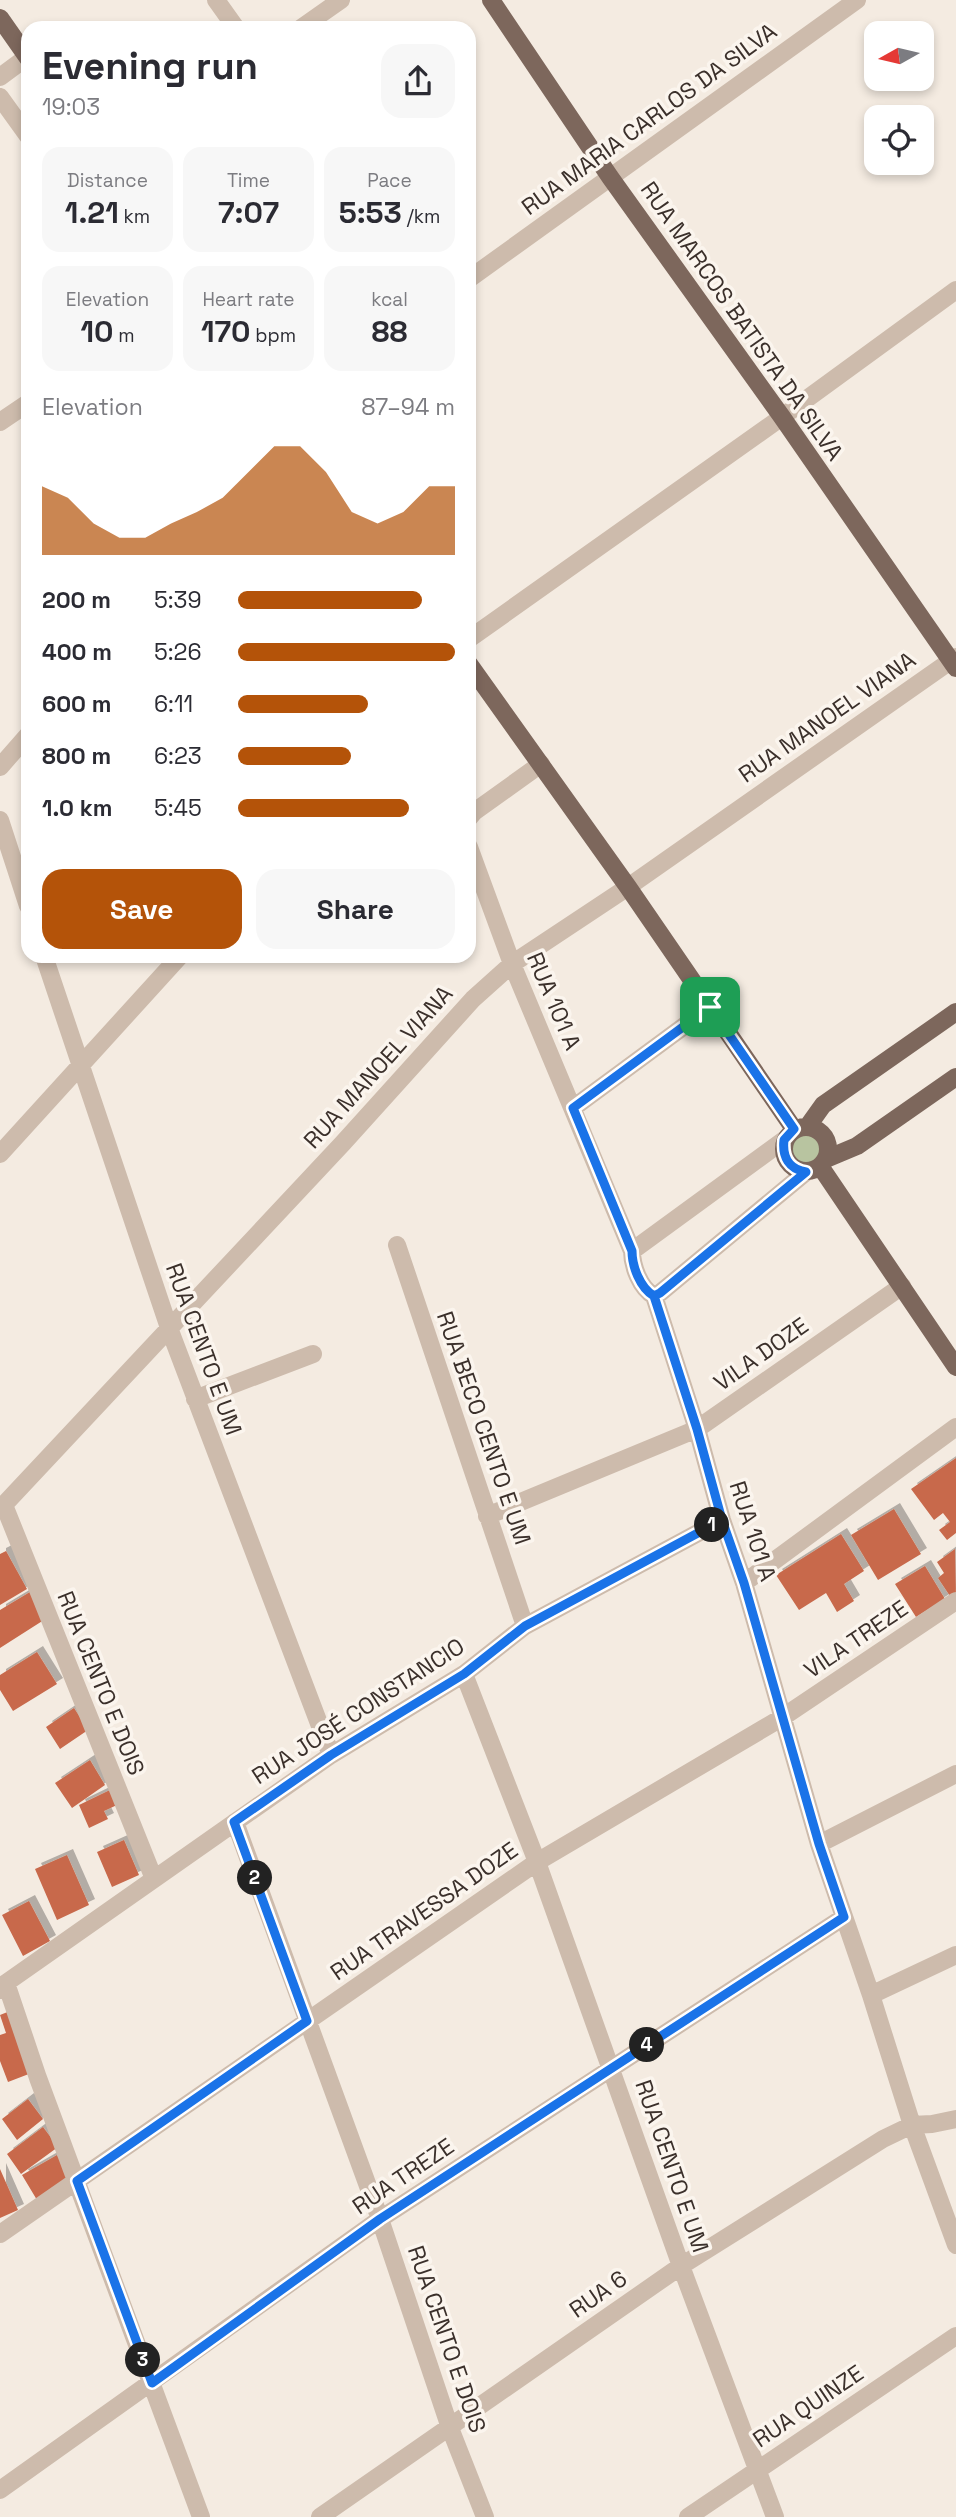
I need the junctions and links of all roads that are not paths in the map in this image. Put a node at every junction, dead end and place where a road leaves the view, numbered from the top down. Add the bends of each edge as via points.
1 (216, 0) edge
2 (341, 0) edge
3 (491, 0) edge
4 (857, 0) edge
5 (0, 18) edge
6 (231, 21) edge
7 (311, 21) edge
8 (21, 48) edge
9 (21, 63) edge
10 (0, 77) edge
11 (0, 97) edge
12 (21, 126) edge
13 (610, 177) junction
14 (476, 274) edge
15 (956, 290) edge
16 (21, 408) edge
17 (782, 417) junction
18 (0, 422) edge
19 (476, 634) edge
20 (954, 662) edge
21 (476, 674) edge
22 (21, 743) edge
23 (541, 764) junction
24 (0, 767) edge
25 (476, 810) edge
26 (0, 820) edge
27 (476, 866) edge
28 (21, 884) edge
29 (628, 887) junction
30 (46, 963) edge
31 (174, 963) edge
32 (512, 964) junction
33 (710, 1007) junction
34 (956, 1012) edge
35 (80, 1066) junction
36 (956, 1077) edge
37 (573, 1108) junction
38 (795, 1132) junction
39 (0, 1154) edge
40 (817, 1166) junction
41 (397, 1245) dead end
42 (632, 1251) junction
43 (902, 1286) junction
44 (654, 1296) junction
45 (169, 1328) junction
46 (313, 1353) dead end
47 (956, 1367) edge
48 (195, 1399) junction
49 (956, 1427) edge
50 (697, 1429) junction
51 (2, 1507) edge
52 (487, 1516) junction
53 (722, 1520) junction
54 (744, 1583) junction
55 (956, 1601) edge
56 (525, 1626) junction
57 (464, 1674) junction
58 (783, 1717) junction
59 (331, 1755) junction
60 (956, 1774) edge
61 (234, 1822) junction
62 (819, 1844) junction
63 (537, 1862) junction
64 (154, 1879) junction
65 (844, 1917) junction
66 (956, 1955) edge
67 (3, 1986) edge
68 (871, 1995) junction
69 (307, 2021) junction
70 (612, 2068) junction
71 (956, 2119) edge
72 (912, 2125) junction
73 (77, 2181) junction
74 (380, 2219) junction
75 (0, 2234) edge
76 (956, 2245) edge
77 (681, 2266) junction
78 (956, 2336) edge
79 (152, 2383) junction
80 (450, 2428) junction
81 (758, 2469) junction
82 (0, 2490) edge
83 (201, 2517) edge
84 (320, 2517) edge
85 (485, 2517) edge
86 (688, 2517) edge
87 (775, 2517) edge

1 - 6 street
2 - 7 street
3 - 13 main road, RUA MARCOS BATISTA DA SILVA
4 - 13 street, RUA MARIA CARLOS DA SILVA
5 - 8 main road
9 - 10 street
11 - 12 street
13 - 14 street, RUA MARIA CARLOS DA SILVA
13 - 17 main road, RUA MARCOS BATISTA DA SILVA
15 - 17 street
16 - 18 street
17 - 19 street
17 - 20 main road, RUA MARCOS BATISTA DA SILVA
20 - 29 street, RUA MANOEL VIANA
21 - 23 main road
22 - 24 street
23 - 25 street
23 - 29 main road
26 - 28 street
27 - 32 street, RUA 101 A
29 - 32 street, RUA MANOEL VIANA
29 - 33 main road
30 - 35 street, RUA CENTO E UM
31 - 35 street
32 - 37 street, RUA 101 A
32 - 45 street, RUA MANOEL VIANA via 473,999
33 - 37 street
33 - 38 main road
34 - 38 main road via 823,1105
35 - 39 street
35 - 45 street, RUA CENTO E UM
36 - 40 main road via 856,1146
37 - 42 street, RUA 101 A
38 - 40 main road via 821,1132 826,1139 828,1146
38 - 40 main road via 784,1155 787,1161 792,1167
38 - 42 street
40 - 43 main road
40 - 44 street
41 - 52 street, RUA BECO CENTO E UM
42 - 44 street, RUA 101 A via 640,1279
43 - 47 main road
43 - 50 street, VILA DOZE
44 - 50 street, RUA 101 A
45 - 48 street, RUA CENTO E UM
45 - 51 street, RUA MANOEL VIANA
46 - 48 street
48 - 59 street, RUA CENTO E UM
49 - 54 street
50 - 52 street, VILA DOZE
50 - 53 street, RUA 101 A
51 - 64 street, RUA CENTO E DOIS
52 - 56 street, RUA BECO CENTO E UM
53 - 54 street, RUA 101 A
53 - 56 street, RUA JOSÉ CONSTANCIO
54 - 58 street, RUA 101 A
55 - 58 street, VILA TREZE
56 - 57 street, RUA JOSÉ CONSTANCIO
57 - 59 street, RUA JOSÉ CONSTANCIO
57 - 63 street, RUA CENTO E UM
58 - 62 street, RUA 101 A
58 - 63 street, RUA TRAVESSA DOZE
59 - 61 street, RUA JOSÉ CONSTANCIO
60 - 62 street
61 - 64 street, RUA JOSÉ CONSTANCIO
61 - 69 street, RUA CENTO E DOIS
62 - 65 street, RUA 101 A
63 - 69 street, RUA TRAVESSA DOZE
63 - 70 street, RUA CENTO E UM
64 - 67 street, RUA JOSÉ CONSTANCIO
65 - 68 street, RUA 101 A
65 - 70 street, RUA TREZE
66 - 68 street
67 - 73 street
68 - 72 street, RUA 101 A
69 - 73 street, RUA TRAVESSA DOZE
69 - 74 street, RUA CENTO E DOIS
70 - 74 street, RUA TREZE
70 - 77 street, RUA CENTO E UM
71 - 72 street, RUA 6
72 - 76 street, RUA 101 A
72 - 77 street, RUA 6
73 - 75 street, RUA TRAVESSA DOZE
73 - 79 street
74 - 79 street, RUA TREZE
74 - 80 street, RUA CENTO E DOIS
77 - 80 street, RUA 6
77 - 81 street, RUA CENTO E UM
78 - 81 street, RUA QUINZE
79 - 82 street, RUA TREZE
79 - 83 street
80 - 84 street, RUA 6
80 - 85 street, RUA CENTO E DOIS
81 - 86 street, RUA QUINZE
81 - 87 street, RUA CENTO E UM

